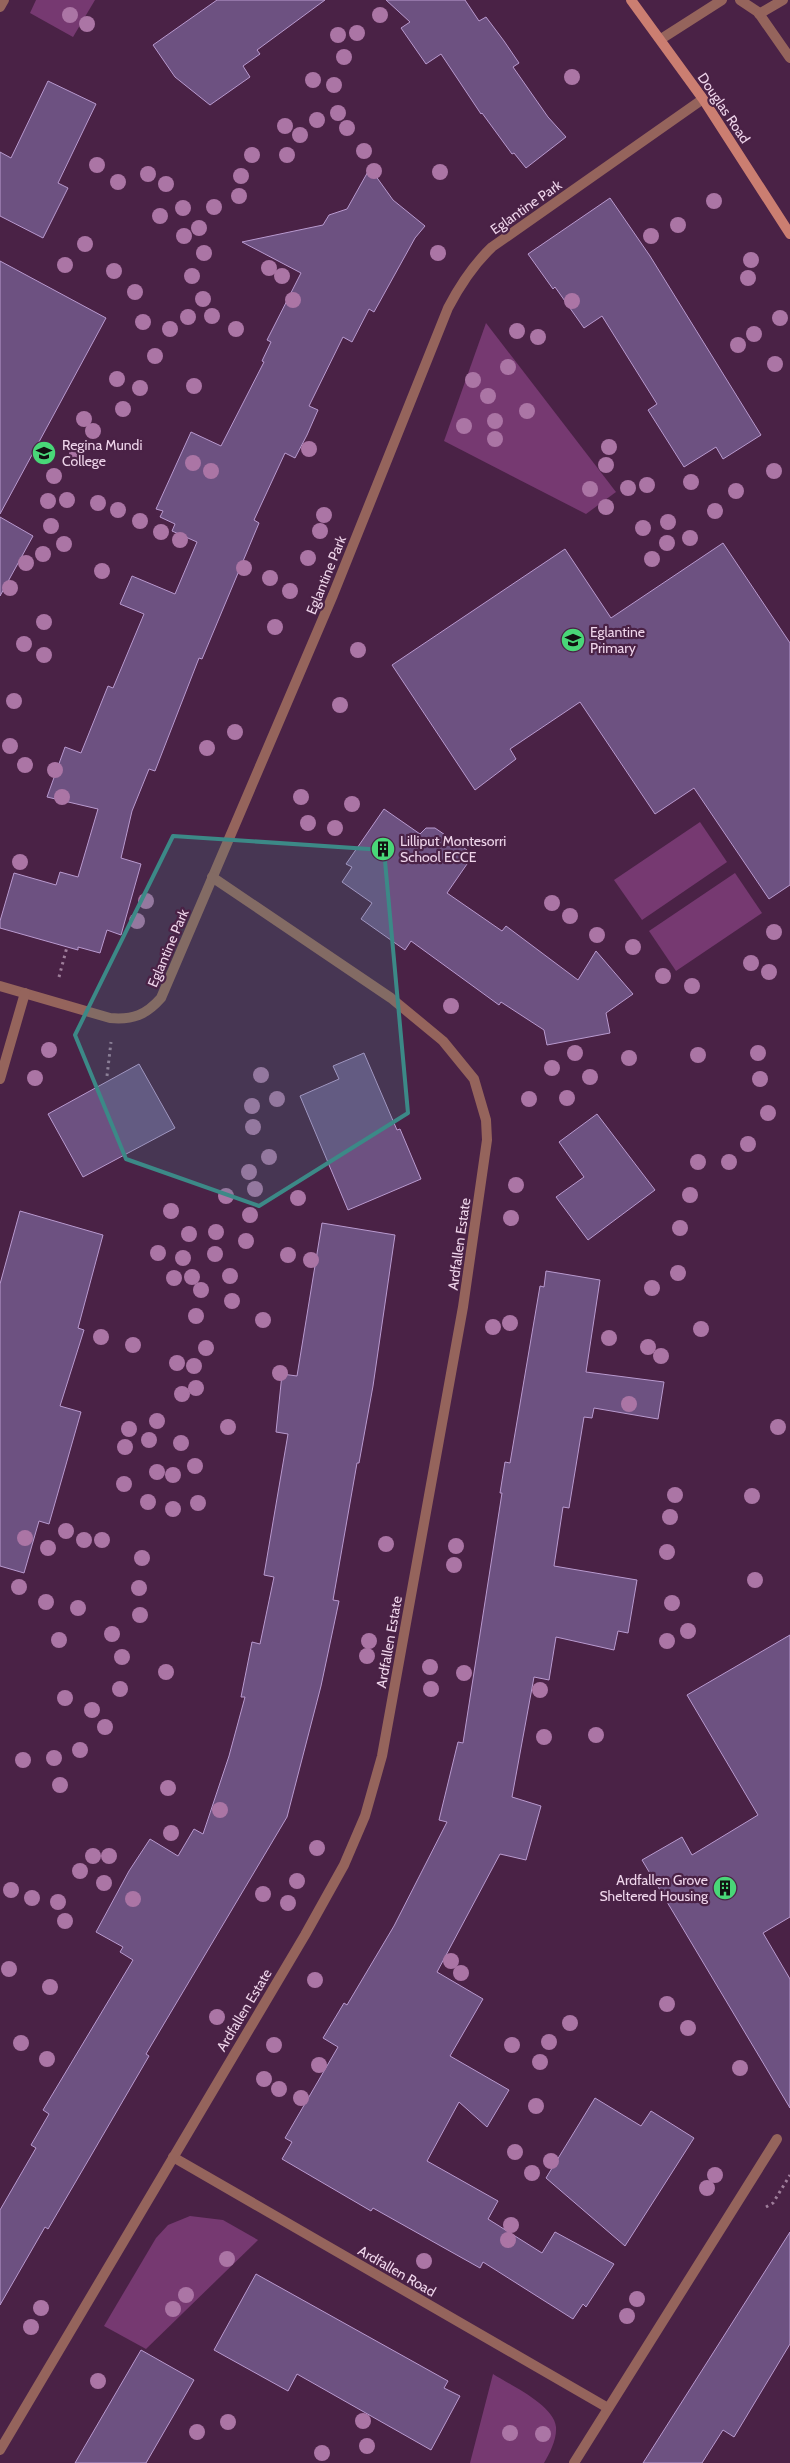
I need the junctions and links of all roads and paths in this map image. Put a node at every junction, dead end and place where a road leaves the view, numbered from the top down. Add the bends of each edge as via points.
1 (4, 0) edge
2 (631, 0) edge
3 (722, 0) edge
4 (740, 0) edge
5 (784, 0) edge
6 (0, 7) edge
7 (760, 14) junction
8 (661, 39) junction
9 (790, 58) edge
10 (703, 98) junction
11 (790, 234) edge
12 (212, 876) junction
13 (67, 947) dead end
14 (57, 983) dead end
15 (0, 986) edge
16 (25, 994) junction
17 (111, 1038) dead end
18 (107, 1076) dead end
19 (0, 1079) edge
20 (777, 2139) dead end
21 (173, 2157) junction
22 (608, 2408) junction
23 (0, 2450) edge
24 (574, 2463) edge

1 - 6 street
2 - 8 main road, Douglas Road
3 - 8 street
4 - 7 street
5 - 7 street
7 - 9 street
8 - 10 main road, Douglas Road
10 - 11 main road, Douglas Road
10 - 12 street, Eglantine Park via 492,247 467,275 448,308 333,595
12 - 16 street, Eglantine Park via 172,976 161,998 149,1011 130,1019 110,1018
12 - 21 street, Ardfallen Estate via 390,998 448,1046 474,1079 486,1120 487,1140 464,1307 401,1658 369,1807 344,1865 309,1928
13 - 14 path
15 - 16 street, Eglantine Park
16 - 19 street
17 - 18 path
20 - 22 street
21 - 22 street, Ardfallen Road
21 - 23 street, Ardfallen Estate
22 - 24 street

